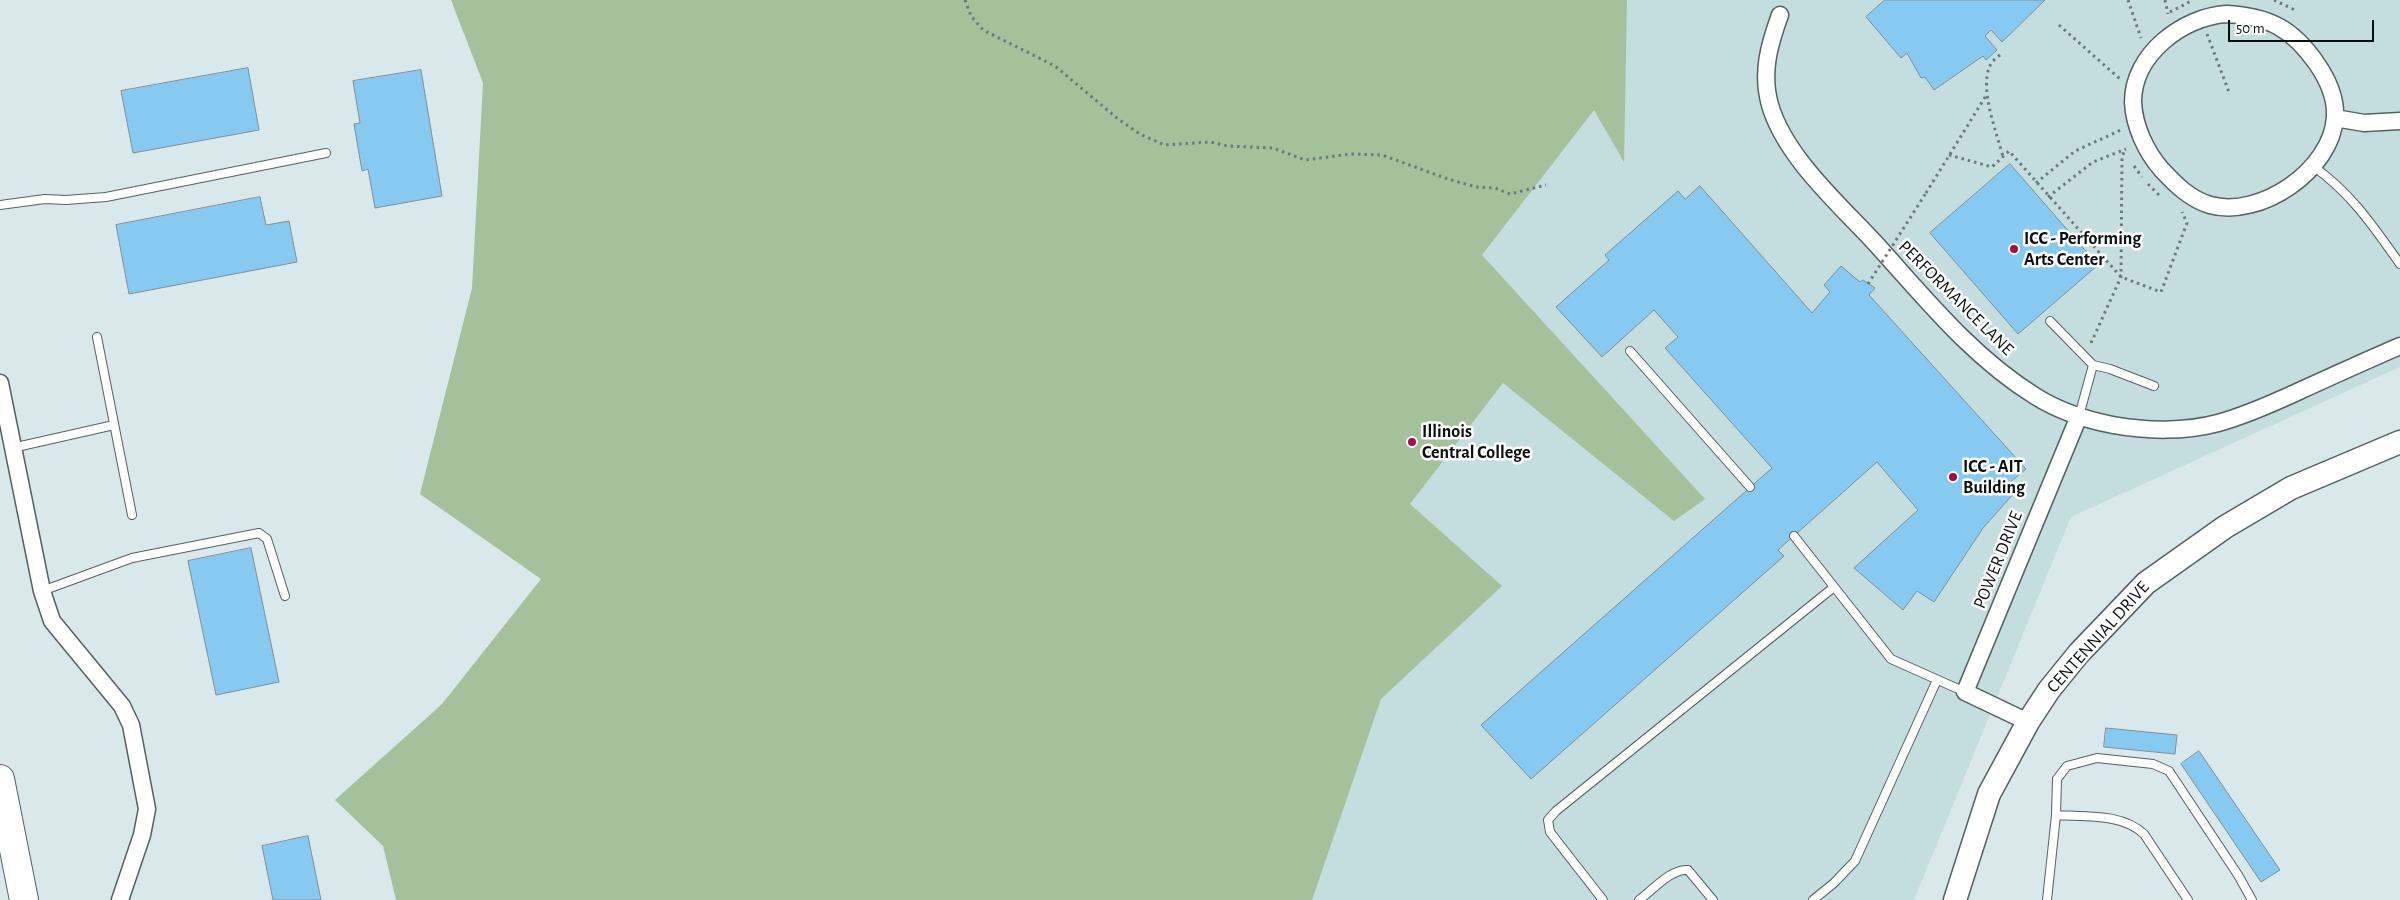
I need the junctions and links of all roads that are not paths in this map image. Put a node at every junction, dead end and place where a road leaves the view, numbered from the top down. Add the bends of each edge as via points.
1 (1780, 15) dead end
2 (2335, 118) junction
3 (2400, 121) edge
4 (326, 153) dead end
5 (2313, 166) junction
6 (0, 205) edge
7 (2400, 264) edge
8 (2050, 320) dead end
9 (97, 338) dead end
10 (2400, 346) edge
11 (1630, 351) dead end
12 (2093, 365) junction
13 (0, 383) edge
14 (2154, 386) dead end
15 (2079, 416) junction
16 (114, 425) junction
17 (2400, 442) edge
18 (12, 448) junction
19 (1750, 487) dead end
20 (132, 515) dead end
21 (1794, 536) dead end
22 (1834, 587) junction
23 (42, 591) junction
24 (285, 596) dead end
25 (1937, 680) junction
26 (1965, 692) junction
27 (2028, 722) junction
28 (0, 779) edge
29 (2056, 815) junction
30 (24, 900) edge
31 (120, 900) edge
32 (1603, 900) edge
33 (1639, 900) edge
34 (1713, 900) edge
35 (1813, 900) edge
36 (1954, 900) edge
37 (2048, 900) edge
38 (2188, 900) edge
39 (2252, 900) edge

1 - 15 street, PERFORMANCE LANE via 1766,55 1766,86 1781,132 1800,159 1913,286 1979,354 2036,397
2 - 3 street via 2364,123
2 - 5 street via 2332,134
2 - 5 street via 2335,104 2326,76 2306,47 2294,36 2266,21 2244,15 2201,18 2171,36 2152,53 2136,84 2133,101 2135,122 2156,164 2191,197 2211,205 2243,206 2286,190
4 - 6 lane via 106,197 44,198
5 - 7 lane via 2356,203
8 - 12 lane
9 - 16 lane
10 - 15 street, PERFORMANCE LANE via 2270,404 2218,423 2176,430 2114,425
11 - 19 lane
12 - 14 lane
12 - 15 lane
13 - 18 street
15 - 26 street, POWER DRIVE
16 - 18 lane
16 - 20 lane
17 - 27 main road, CENTENNIAL DRIVE via 2291,488 2225,527 2146,583 2079,653
18 - 23 street
21 - 22 lane
22 - 25 lane via 1891,659
22 - 32 lane via 1548,820 1550,832
23 - 24 lane via 132,558 259,533 267,539
23 - 31 street via 52,621 122,706 131,725 147,809 142,835
25 - 26 lane
25 - 35 lane via 1856,861
26 - 27 street
27 - 36 main road, CENTENNIAL DRIVE via 1989,794
28 - 30 highway
29 - 37 lane
29 - 38 lane via 2119,820 2138,828
29 - 39 lane via 2057,779 2073,762 2097,758 2162,767 2173,774
33 - 34 lane via 1683,869 1688,870

